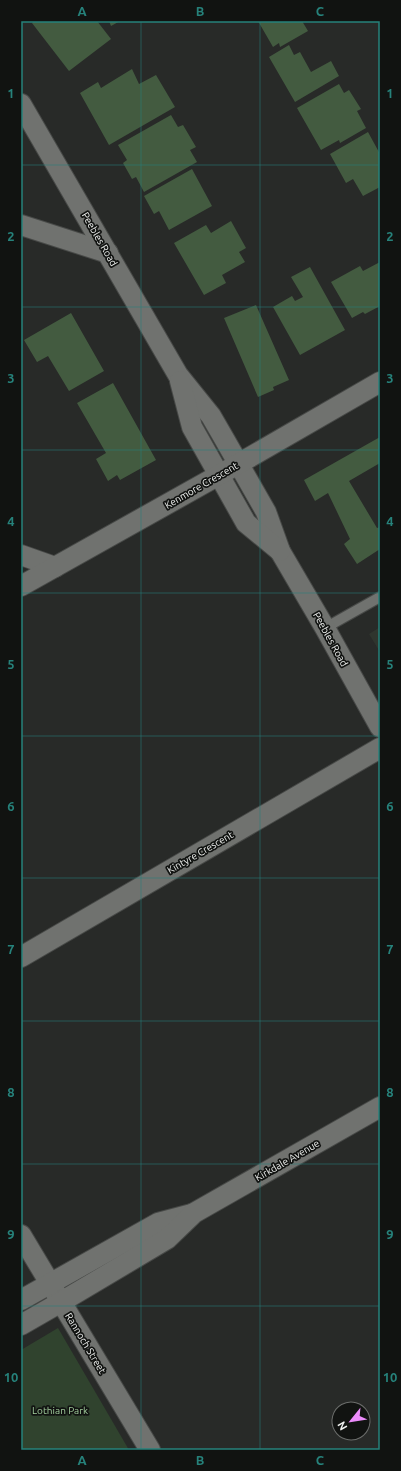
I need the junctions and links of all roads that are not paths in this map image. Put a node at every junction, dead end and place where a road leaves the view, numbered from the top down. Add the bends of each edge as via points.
1 (21, 104) edge
2 (21, 225) edge
3 (108, 253) junction
4 (178, 375) junction
5 (380, 382) edge
6 (238, 464) junction
7 (219, 475) junction
8 (280, 551) junction
9 (21, 556) edge
10 (55, 566) junction
11 (21, 586) edge
12 (380, 596) edge
13 (325, 628) junction
14 (380, 727) edge
15 (380, 748) edge
16 (21, 956) edge
17 (380, 1107) edge
18 (194, 1213) junction
19 (21, 1235) edge
20 (50, 1284) junction
21 (21, 1300) edge
22 (61, 1302) junction
23 (21, 1325) edge
24 (150, 1450) edge

1 - 3 street, Peebles Road
2 - 3 street
3 - 4 street, Peebles Road
4 - 6 street, Peebles Road via 211,416
4 - 7 street, Peebles Road via 192,427
5 - 6 street, Kenmore Crescent
6 - 7 street, Kenmore Crescent
6 - 8 street, Peebles Road via 266,512
7 - 8 street, Peebles Road via 246,523
7 - 10 street, Kenmore Crescent
8 - 13 street, Peebles Road
9 - 10 street
10 - 11 street, Kenmore Crescent
12 - 13 lane
13 - 14 street, Peebles Road
15 - 16 street, Kintyre Crescent
17 - 18 street, Kirkdale Avenue
18 - 20 street, Kirkdale Avenue via 158,1223
18 - 22 street, Kirkdale Avenue via 167,1239
19 - 20 street, Rannoch Street
20 - 21 street, Kirkdale Avenue
20 - 22 street, Rannoch Street
22 - 23 street, Kirkdale Avenue
22 - 24 street, Rannoch Street

